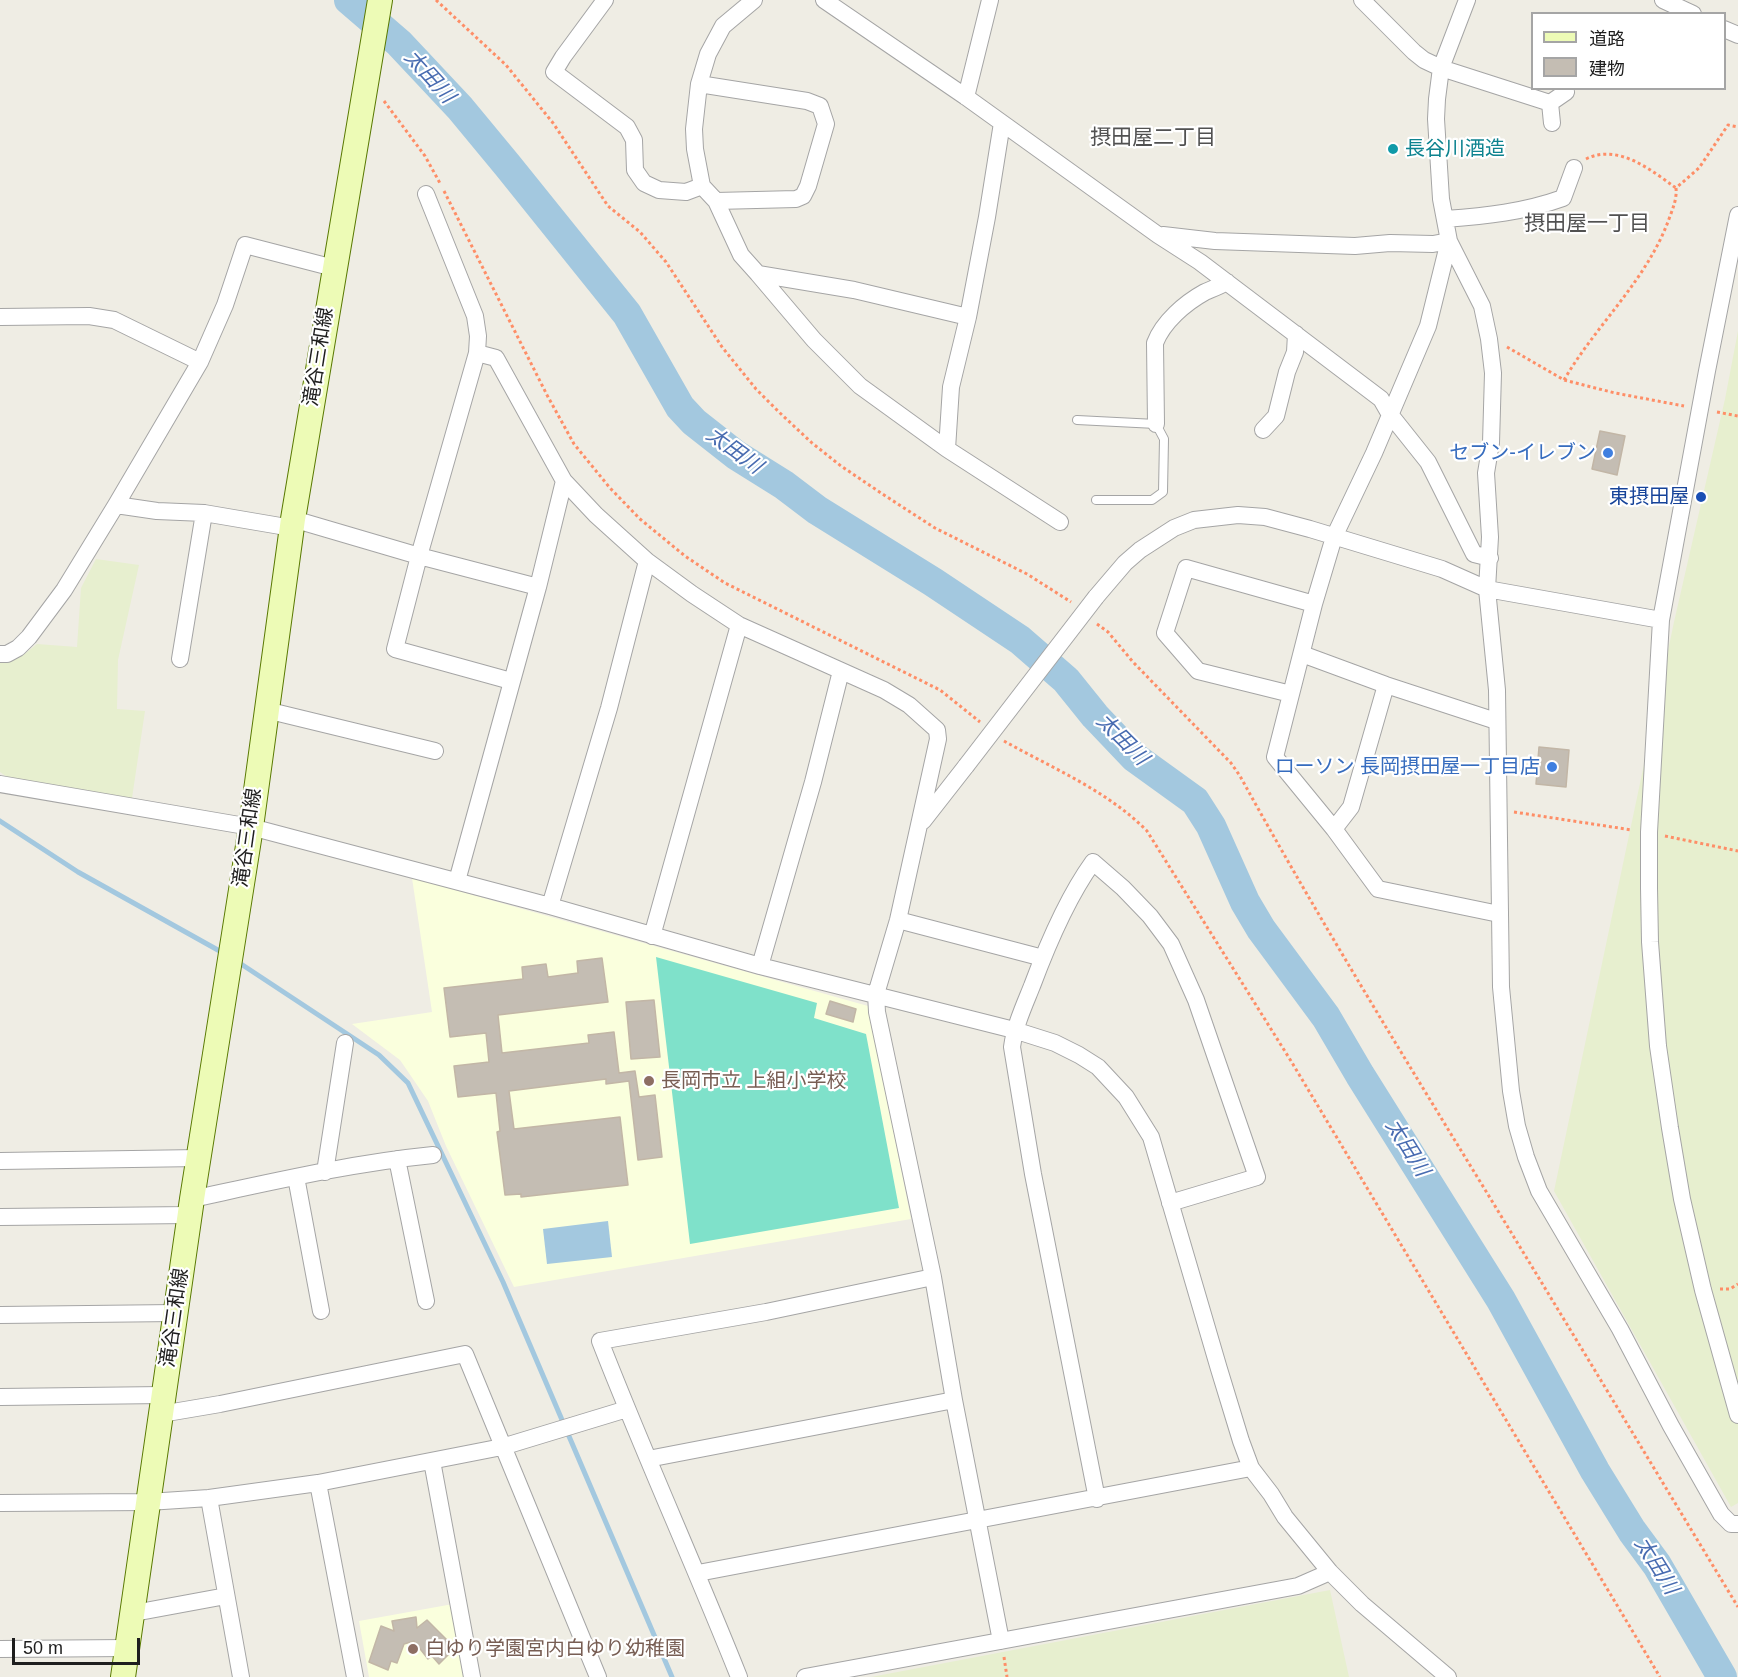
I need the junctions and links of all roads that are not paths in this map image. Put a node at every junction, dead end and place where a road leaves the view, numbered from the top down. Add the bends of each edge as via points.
1 (380, 0) edge
2 (605, 0) edge
3 (754, 0) edge
4 (824, 0) edge
5 (990, 0) edge
6 (1362, 0) edge
7 (1467, 0) edge
8 (1663, 0) edge
9 (1689, 12) edge
10 (1442, 68) junction
11 (699, 84) junction
12 (1566, 92) dead end
13 (966, 97) junction
14 (1550, 103) junction
15 (1002, 123) junction
16 (1552, 123) dead end
17 (1574, 168) road end
18 (702, 186) junction
19 (426, 194) dead end
20 (716, 201) junction
21 (1738, 215) edge
22 (1445, 219) junction
23 (1158, 235) junction
24 (1449, 241) junction
25 (334, 268) junction
26 (758, 274) junction
27 (1227, 282) junction
28 (0, 317) edge
29 (968, 317) junction
30 (1296, 334) junction
31 (477, 352) junction
32 (200, 362) junction
33 (1389, 413) junction
34 (1077, 420) dead end
35 (1156, 424) junction
36 (1263, 430) dead end
37 (947, 449) junction
38 (564, 481) junction
39 (1096, 500) dead end
40 (116, 505) junction
41 (204, 513) junction
42 (1060, 522) dead end
43 (292, 523) junction
44 (1334, 537) junction
45 (419, 556) junction
46 (1490, 558) junction
47 (646, 561) junction
48 (538, 587) junction
49 (1487, 589) junction
50 (1314, 604) junction
51 (1661, 620) junction
52 (739, 625) junction
53 (0, 654) edge
54 (1302, 654) junction
55 (180, 659) dead end
56 (841, 671) junction
57 (511, 681) junction
58 (1386, 685) junction
59 (1291, 694) junction
60 (266, 710) junction
61 (1496, 721) junction
62 (435, 751) dead end
63 (0, 784) edge
64 (919, 826) junction
65 (251, 827) junction
66 (1334, 829) junction
67 (457, 881) junction
68 (550, 906) junction
69 (1499, 914) junction
70 (898, 920) junction
71 (652, 936) junction
72 (1043, 958) junction
73 (760, 966) junction
74 (876, 994) junction
75 (1014, 1030) junction
76 (345, 1043) dead end
77 (433, 1155) dead end
78 (199, 1158) junction
79 (397, 1159) junction
80 (0, 1161) edge
81 (325, 1172) junction
82 (296, 1177) junction
83 (1170, 1203) junction
84 (191, 1207) junction
85 (0, 1217) edge
86 (933, 1277) junction
87 (426, 1301) dead end
88 (321, 1311) dead end
89 (175, 1313) junction
90 (0, 1315) edge
91 (0, 1397) edge
92 (954, 1400) junction
93 (162, 1404) junction
94 (627, 1409) junction
95 (1738, 1415) edge
96 (502, 1447) junction
97 (648, 1459) junction
98 (432, 1461) junction
99 (1251, 1468) junction
100 (318, 1483) junction
101 (209, 1498) junction
102 (1097, 1499) junction
103 (148, 1502) junction
104 (0, 1503) edge
105 (978, 1520) junction
106 (1738, 1524) edge
107 (1329, 1572) junction
108 (698, 1573) junction
109 (226, 1596) junction
110 (134, 1613) junction
111 (1001, 1641) junction
112 (127, 1648) junction
113 (0, 1649) edge
114 (123, 1677) edge
115 (241, 1677) edge
116 (355, 1677) edge
117 (472, 1677) edge
118 (598, 1677) edge
119 (739, 1677) edge
120 (805, 1677) edge
121 (1448, 1677) edge

1 - 25 main road, 滝谷三和線
2 - 18 street via 554,72 627,127 634,140 636,170 644,183 659,190 686,192
3 - 11 street via 723,26 708,54
4 - 13 street
5 - 13 street
6 - 10 street via 1414,52
7 - 10 street
8 - 9 street
10 - 14 street
10 - 22 street via 1436,119
11 - 18 street via 694,129
11 - 20 street via 807,101 820,106 826,124 803,196 796,200
12 - 14 street
13 - 15 street
14 - 16 street
15 - 23 street
15 - 29 street
17 - 22 street via 1563,198 1514,213
18 - 20 street
19 - 31 street via 475,316
20 - 26 street via 741,255
21 - 51 street
22 - 24 street
23 - 24 street via 1355,246
23 - 27 street
24 - 33 street via 1428,326
24 - 46 street via 1479,299 1489,339 1491,443 1486,473
25 - 32 street via 245,245
25 - 43 main road, 滝谷三和線
26 - 29 street via 854,290
26 - 37 street via 814,340 860,386
27 - 30 street
27 - 35 street via 1195,298 1166,321 1158,334
28 - 32 street via 89,316 114,320
29 - 37 street via 951,387
30 - 33 street via 1381,399
30 - 36 street via 1295,352 1276,416
31 - 38 street via 496,358
31 - 45 street
32 - 40 street
33 - 44 street
33 - 46 street via 1428,462 1474,554
34 - 35 lane
35 - 39 lane via 1164,439 1163,492 1152,500
37 - 42 street
38 - 47 street
38 - 48 street
40 - 41 street
40 - 53 street via 64,590 29,637 18,648
41 - 43 street
41 - 55 street
43 - 45 street
43 - 60 main road, 滝谷三和線
44 - 49 street via 1442,569
44 - 50 street
44 - 64 street, bridge via 1265,517 1238,514 1194,520 1140,550 1096,597
45 - 48 street
45 - 57 street via 395,649
46 - 49 street
47 - 52 street
47 - 68 street via 609,708
48 - 57 street
49 - 51 street
49 - 61 street via 1497,690
50 - 54 street
50 - 59 street via 1186,568 1165,633 1198,671
51 - 95 street via 1649,832 1650,942 1658,1046 1683,1199 1703,1290
52 - 56 street
52 - 71 street
54 - 58 street
54 - 59 street
56 - 64 street via 909,705 937,730
56 - 73 street
57 - 67 street
58 - 61 street
58 - 66 street via 1351,807
59 - 66 street via 1275,757
60 - 62 street
60 - 65 main road, 滝谷三和線
61 - 69 street
63 - 65 street
64 - 70 street
65 - 67 street
65 - 78 main road, 滝谷三和線
66 - 69 street via 1378,889
67 - 68 street
68 - 71 street
69 - 106 street via 1511,1092 1517,1126 1539,1191 1721,1514 1731,1524
70 - 72 street
70 - 74 street
71 - 73 street
72 - 75 street
72 - 83 street via 1081,878 1094,861 1137,902 1171,944 1196,1000 1257,1177
73 - 74 street
74 - 75 street
74 - 86 street
75 - 83 street via 1079,1055 1098,1067 1126,1097 1150,1137
75 - 102 street via 1012,1047 1033,1174
76 - 81 street
77 - 79 street
78 - 80 street
78 - 84 main road, 滝谷三和線
79 - 81 street
79 - 87 street
81 - 82 street
82 - 84 street
82 - 88 street
83 - 99 street
84 - 85 street
84 - 89 main road, 滝谷三和線
86 - 92 street
86 - 94 street via 600,1341
89 - 90 street
89 - 93 main road, 滝谷三和線
91 - 93 street
92 - 97 street
92 - 105 street
93 - 96 street via 220,1404 465,1354
93 - 103 main road, 滝谷三和線
94 - 96 street
94 - 97 street
96 - 98 street
96 - 118 street
97 - 108 street
98 - 100 street
98 - 117 street
99 - 102 street
99 - 107 street
100 - 101 street
100 - 116 street
101 - 103 street
101 - 109 street
102 - 105 street
103 - 104 street
103 - 110 main road, 滝谷三和線
105 - 108 street
105 - 111 street
107 - 111 street via 1298,1586
107 - 121 street
108 - 119 street
109 - 110 street
109 - 115 street
110 - 112 main road, 滝谷三和線
111 - 120 street
112 - 113 street
112 - 114 main road, 滝谷三和線

